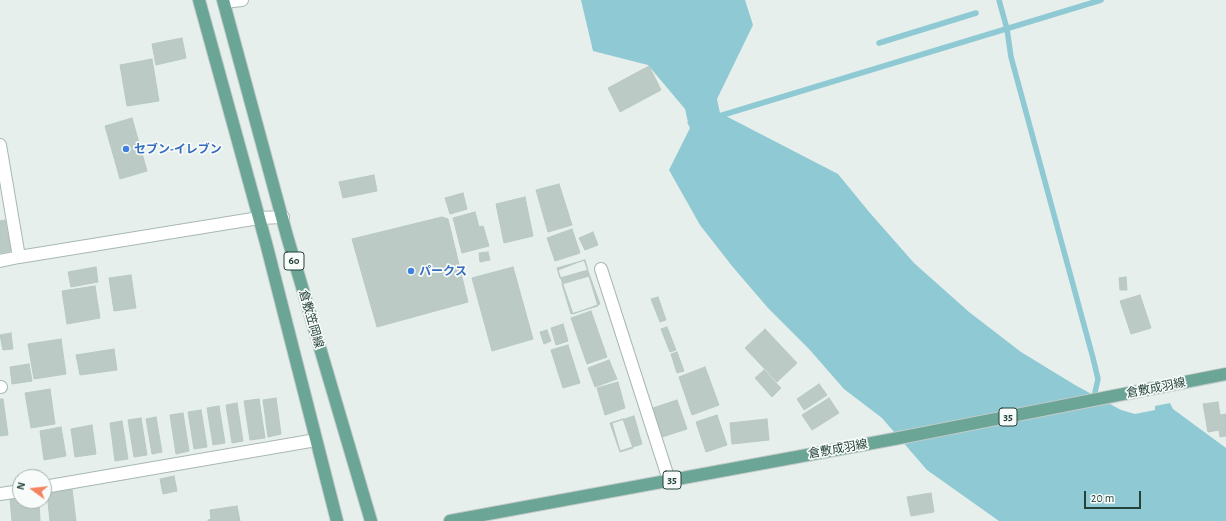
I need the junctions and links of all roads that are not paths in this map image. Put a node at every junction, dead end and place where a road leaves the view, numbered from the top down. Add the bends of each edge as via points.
1 (199, 0) edge
2 (242, 0) edge
3 (224, 1) edge
4 (0, 145) edge
5 (282, 217) junction
6 (259, 218) junction
7 (19, 257) junction
8 (0, 261) edge
9 (601, 269) dead end
10 (1226, 374) edge
11 (316, 440) junction
12 (669, 480) junction
13 (52, 486) edge
14 (12, 492) edge
15 (0, 494) edge
16 (337, 521) edge
17 (371, 521) edge
18 (450, 521) edge

1 - 6 main road, 倉敷笠岡線 / 60
2 - 3 street
3 - 5 main road, 倉敷笠岡線 / 60
4 - 7 street
5 - 6 street
5 - 17 main road, 倉敷笠岡線 / 60
6 - 7 street
6 - 11 main road, 倉敷笠岡線 / 60
7 - 8 street
9 - 12 street
10 - 12 main road, 倉敷成羽線 / 35
11 - 13 street
11 - 16 main road, 倉敷笠岡線 / 60
12 - 18 main road, 倉敷成羽線 / 35
14 - 15 street

